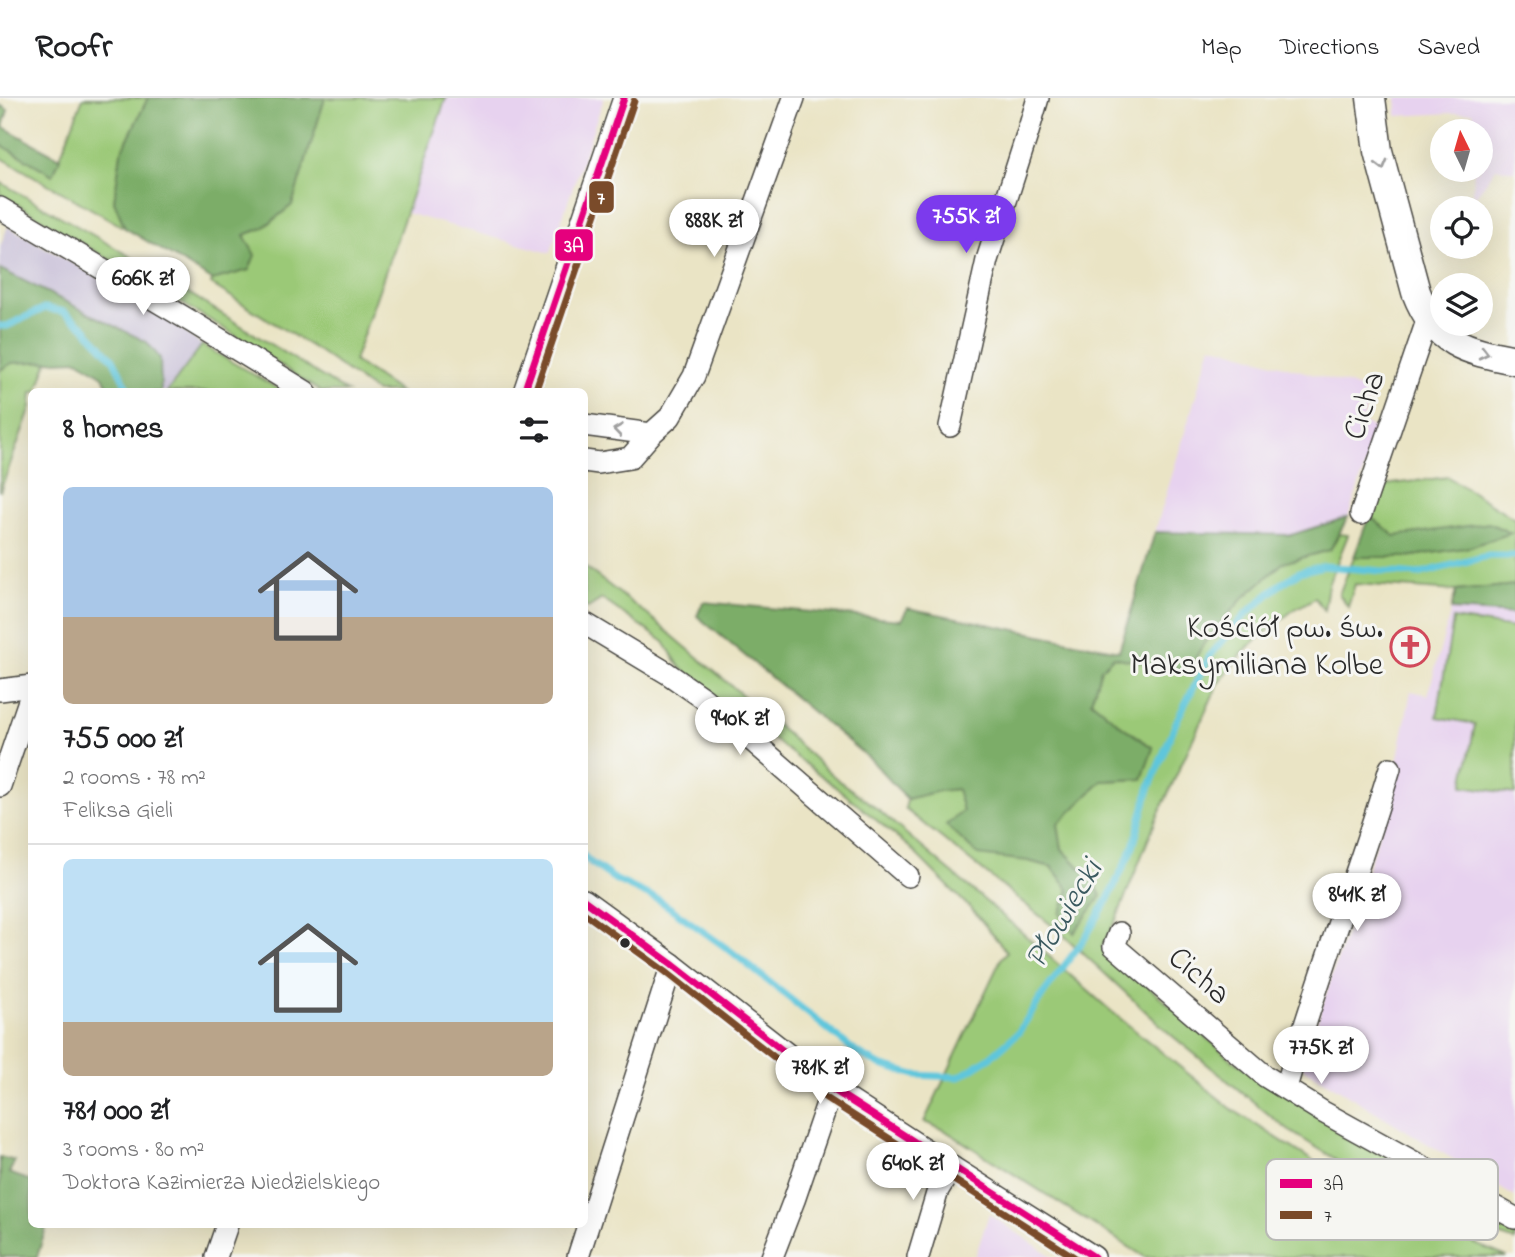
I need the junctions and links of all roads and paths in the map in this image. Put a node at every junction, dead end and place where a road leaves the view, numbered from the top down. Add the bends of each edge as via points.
1 (624, 98) edge
2 (794, 98) edge
3 (1038, 98) edge
4 (1371, 98) edge
5 (0, 208) edge
6 (1428, 318) junction
7 (1515, 360) edge
8 (299, 388) edge
9 (525, 388) edge
10 (588, 426) edge
11 (950, 426) dead end
12 (651, 434) junction
13 (588, 462) edge
14 (1362, 514) dead end
15 (588, 624) edge
16 (28, 686) edge
17 (0, 690) edge
18 (28, 704) edge
19 (1390, 768) dead end
20 (0, 786) edge
21 (908, 876) dead end
22 (588, 903) edge
23 (1119, 933) dead end
24 (672, 964) junction
25 (832, 1088) junction
26 (1286, 1088) junction
27 (1408, 1159) edge
28 (952, 1167) junction
29 (1498, 1209) edge
30 (1515, 1218) edge
31 (588, 1226) edge
32 (226, 1228) edge
33 (587, 1228) edge
34 (216, 1257) edge
35 (578, 1257) edge
36 (772, 1257) edge
37 (918, 1257) edge
38 (1094, 1257) edge

1 - 9 street
2 - 12 street via 694,376 670,417
3 - 11 street via 987,260
4 -> 6 street via 1378,151 1416,292
5 - 8 street
6 -> 7 street via 1443,335 1475,352
6 - 14 street, Cicha
12 -> 10 street
12 - 13 street via 630,458
15 - 21 street via 703,698
16 - 17 street
18 - 20 street
19 - 26 street
22 - 24 street
23 - 26 street, Cicha via 1114,946 1265,1076
24 - 25 street
24 - 31 street
25 - 28 street
25 - 36 street
26 - 27 street, Cicha
28 - 37 street via 938,1190
28 - 38 street
29 - 30 street, Cicha
32 - 34 street
33 - 35 street

